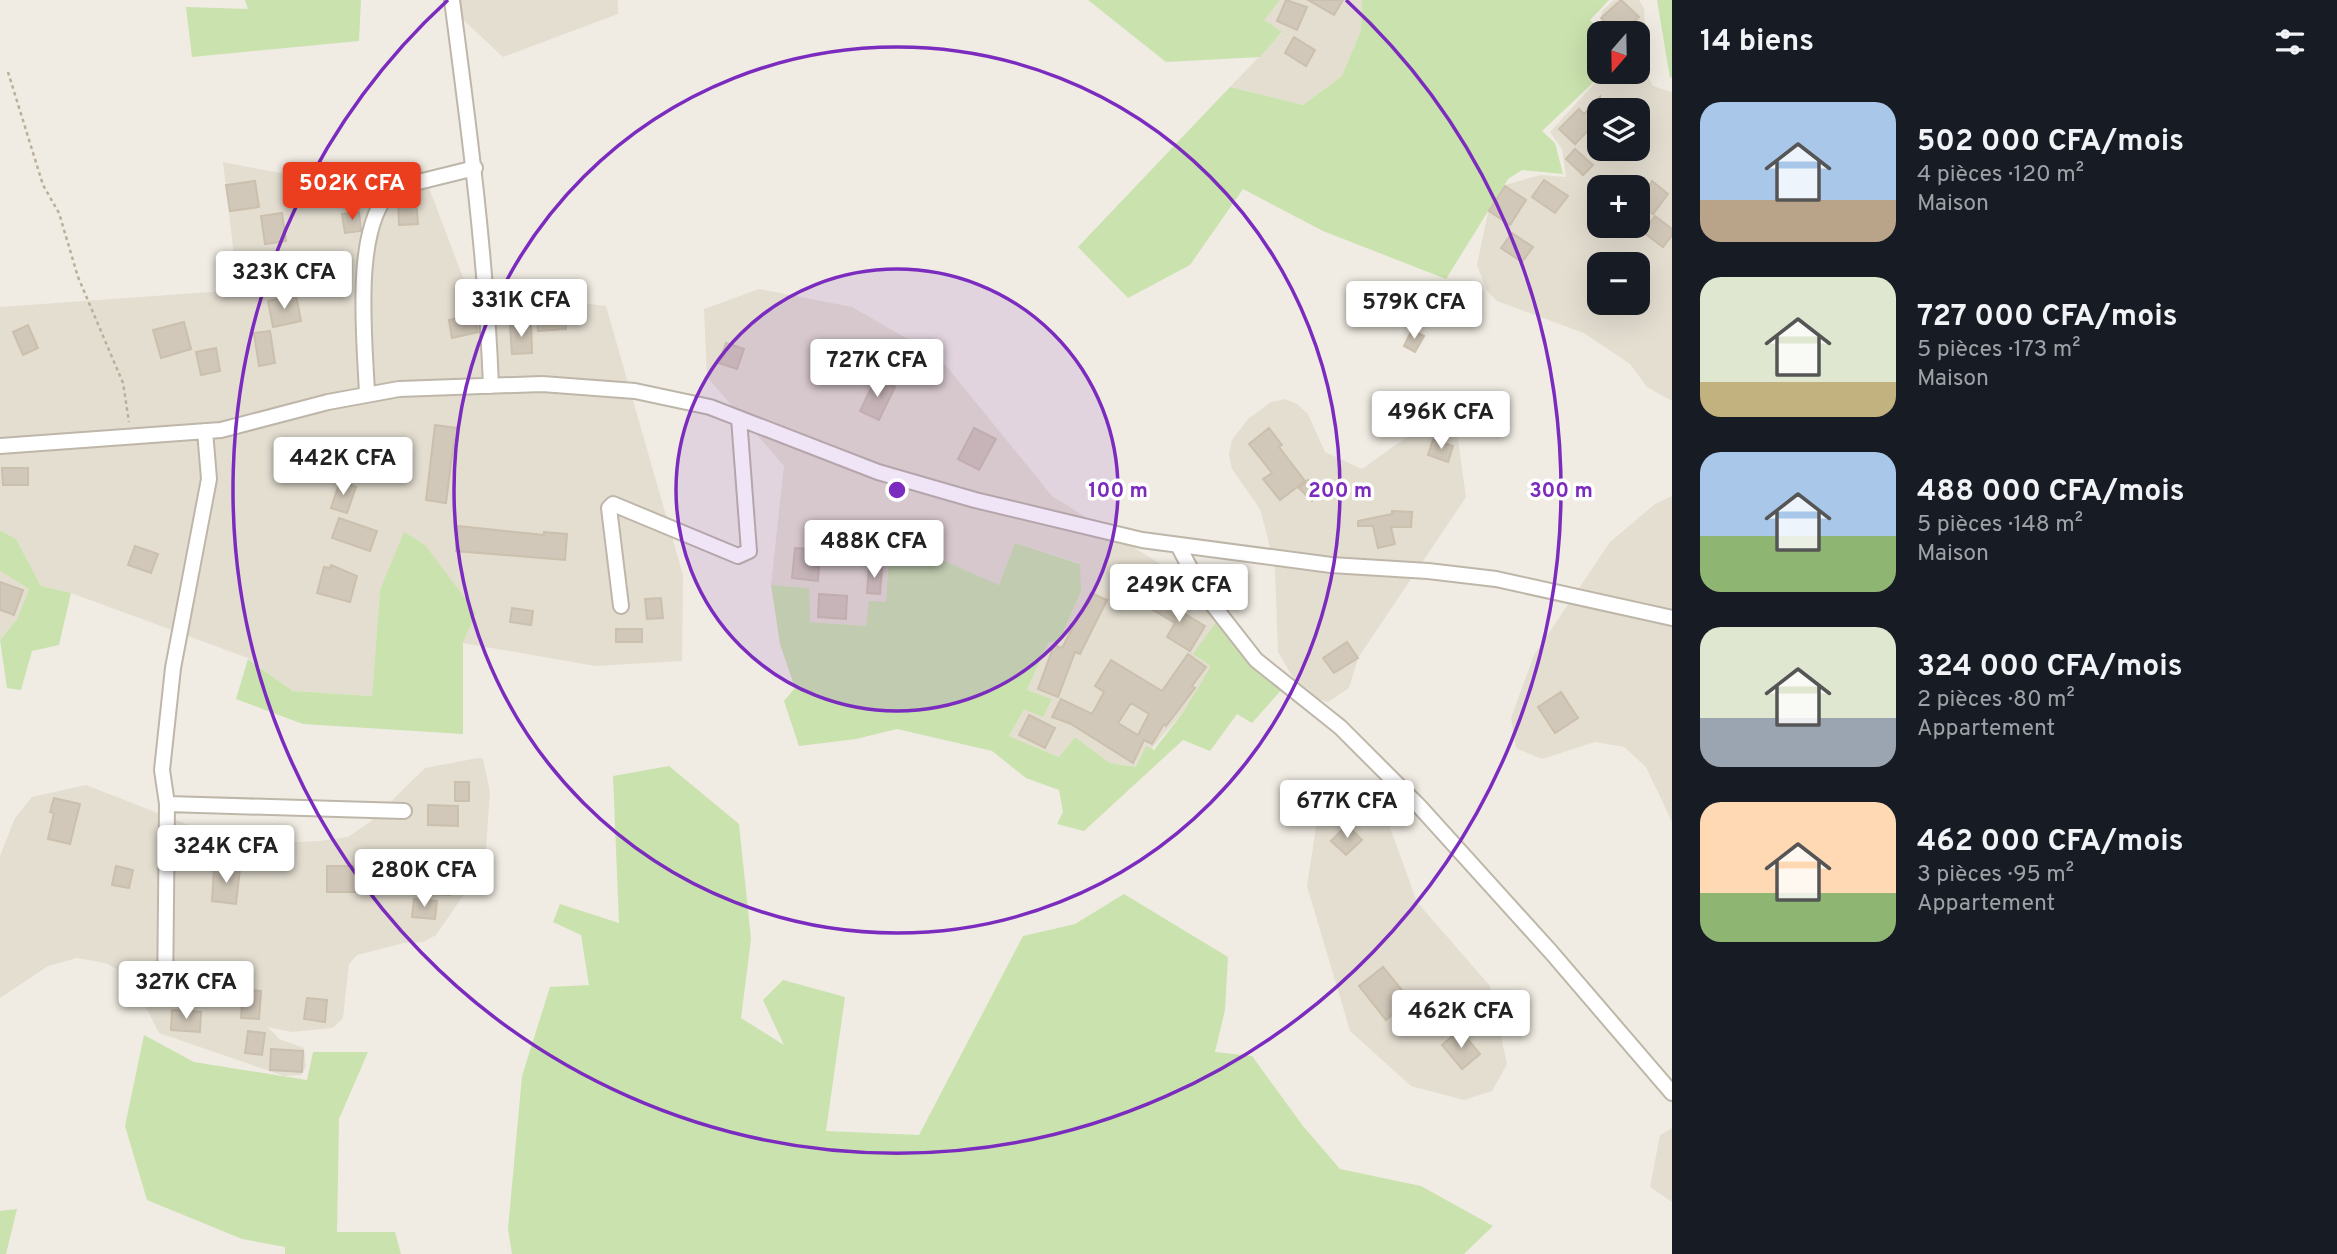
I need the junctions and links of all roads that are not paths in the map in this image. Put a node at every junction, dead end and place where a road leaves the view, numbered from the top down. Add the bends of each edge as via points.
1 (452, 0) edge
2 (475, 168) junction
3 (491, 386) junction
4 (368, 394) junction
5 (739, 418) junction
6 (205, 431) junction
7 (0, 446) edge
8 (1179, 547) junction
9 (621, 606) dead end
10 (1672, 618) edge
11 (167, 804) junction
12 (404, 811) dead end
13 (165, 997) dead end
14 (1672, 1093) edge

1 - 2 street
2 - 3 street
2 - 4 street via 394,188 385,195 370,226 365,256
3 - 4 street
3 - 5 street via 542,384 635,391 696,402
4 - 6 street
5 - 8 street via 878,472 975,500
5 - 9 street via 748,551 738,556 614,504 609,508
6 - 7 street
6 - 11 street via 209,479 173,668 162,771
8 - 10 street via 1496,579
8 - 14 street via 1202,590 1256,660 1340,727 1419,806
11 - 12 street
11 - 13 street

